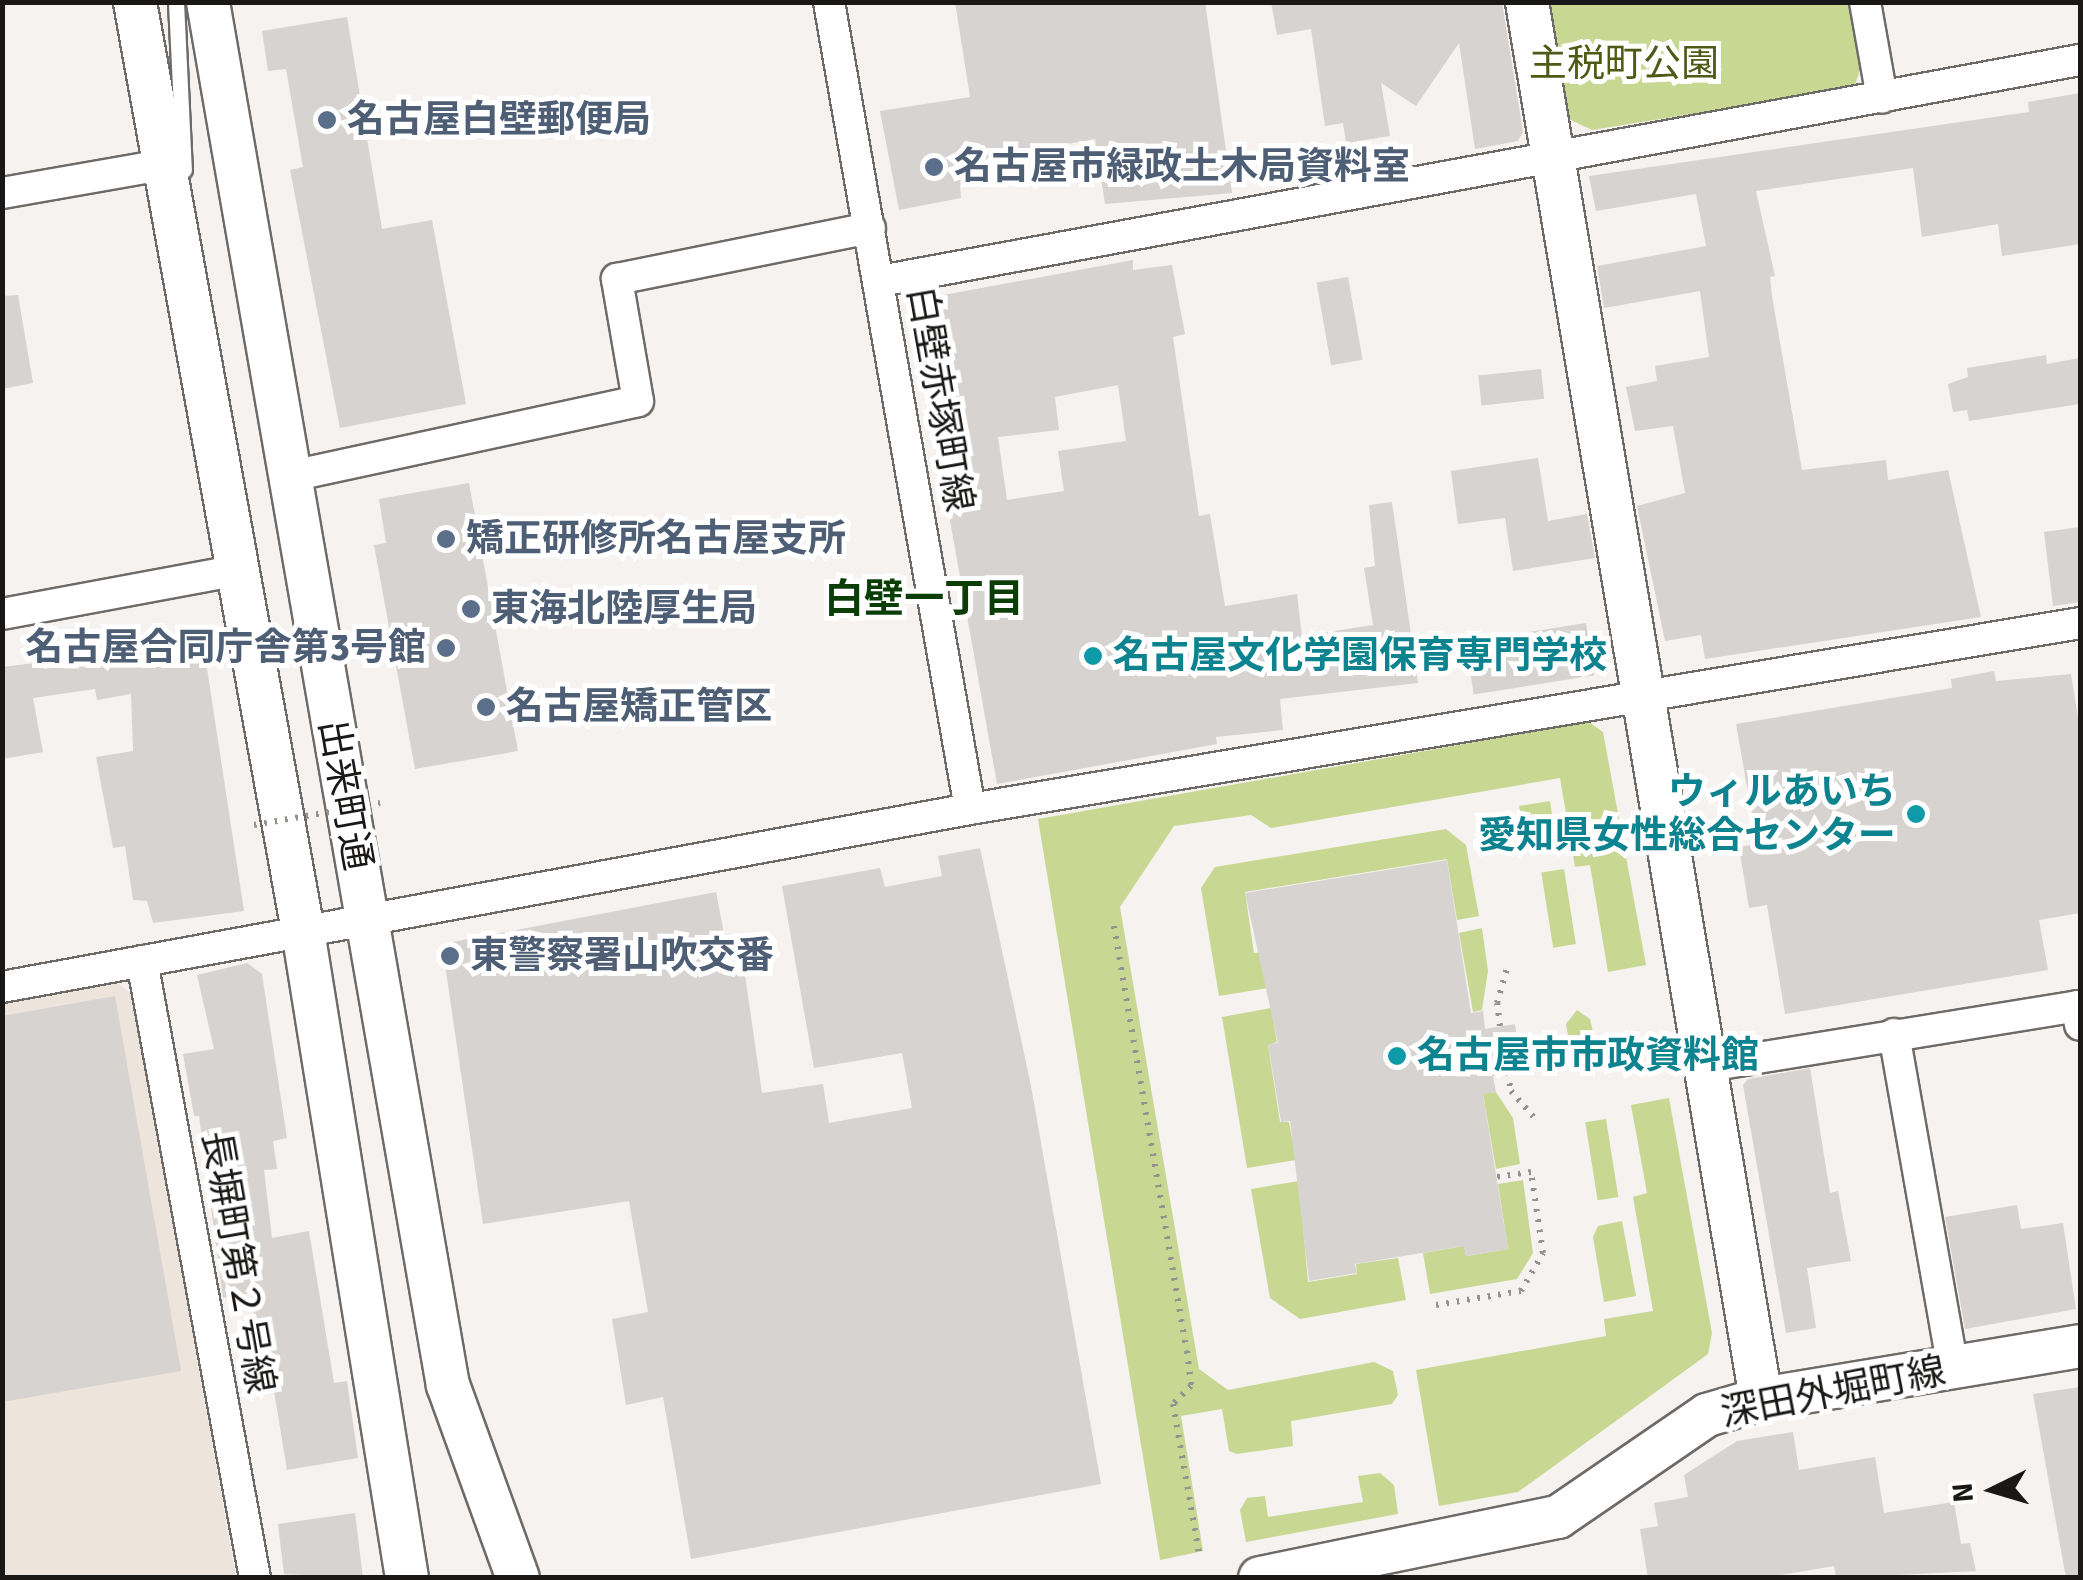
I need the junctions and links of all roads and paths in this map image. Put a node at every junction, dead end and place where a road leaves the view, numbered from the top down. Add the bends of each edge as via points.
1 (135, 2) edge
2 (176, 2) edge
3 (208, 2) edge
4 (829, 2) edge
5 (1527, 2) edge
6 (1865, 2) edge
7 (2080, 60) edge
8 (1882, 98) junction
9 (1554, 158) junction
10 (162, 165) junction
11 (2, 193) edge
12 (870, 228) junction
13 (880, 282) junction
14 (191, 294) junction
15 (286, 476) junction
16 (239, 570) junction
17 (2, 614) edge
18 (2080, 624) edge
19 (1645, 699) junction
20 (380, 803) dead end
21 (970, 809) junction
22 (254, 824) dead end
23 (367, 917) junction
24 (1114, 926) dead end
25 (303, 931) junction
26 (142, 962) junction
27 (1508, 965) dead end
28 (2, 986) edge
29 (1500, 1026) dead end
30 (2080, 1026) edge
31 (1894, 1034) junction
32 (1534, 1044) dead end
33 (1518, 1047) dead end
34 (1702, 1067) junction
35 (1508, 1073) dead end
36 (1538, 1122) dead end
37 (1496, 1177) dead end
38 (1436, 1305) dead end
39 (2080, 1346) edge
40 (1952, 1368) junction
41 (1760, 1399) junction
42 (1200, 1558) dead end
43 (256, 1578) edge
44 (407, 1578) edge
45 (518, 1578) edge
46 (1260, 1578) edge

1 - 10 main road, 出来町通
2 - 14 lane
3 - 15 main road, 出来町通
4 - 12 street, 白壁赤塚町線
5 - 9 main road
6 - 8 street
7 - 8 street
8 - 9 street
9 - 13 street
9 - 19 main road
10 - 11 street
10 - 14 main road, 出来町通
12 - 13 street, 白壁赤塚町線
12 - 15 street via 617,279 638,401
13 - 21 street, 白壁赤塚町線
14 - 16 main road, 出来町通
15 - 23 main road, 出来町通
16 - 17 street
16 - 25 main road, 出来町通
18 - 19 street
19 - 21 street
19 - 34 main road
20 - 22 path, bridge
21 - 23 street
23 - 25 street
23 - 45 main road, 出来町通 via 448,1386
24 - 42 path via 1192,1386 1173,1404
25 - 26 street
25 - 44 main road, 出来町通
26 - 28 street
26 - 43 street, 長塀町第２号線
27 - 29 path via 1497,1003
30 - 31 street via 2077,1006
31 - 34 street
31 - 40 street
32 - 33 path
34 - 41 main road
35 - 36 path via 1511,1092
37 - 38 path via 1531,1172 1543,1254 1521,1290
39 - 40 main road, 深田外堀町線
40 - 41 main road, 深田外堀町線
41 - 46 main road, 深田外堀町線 via 1706,1415 1558,1517

